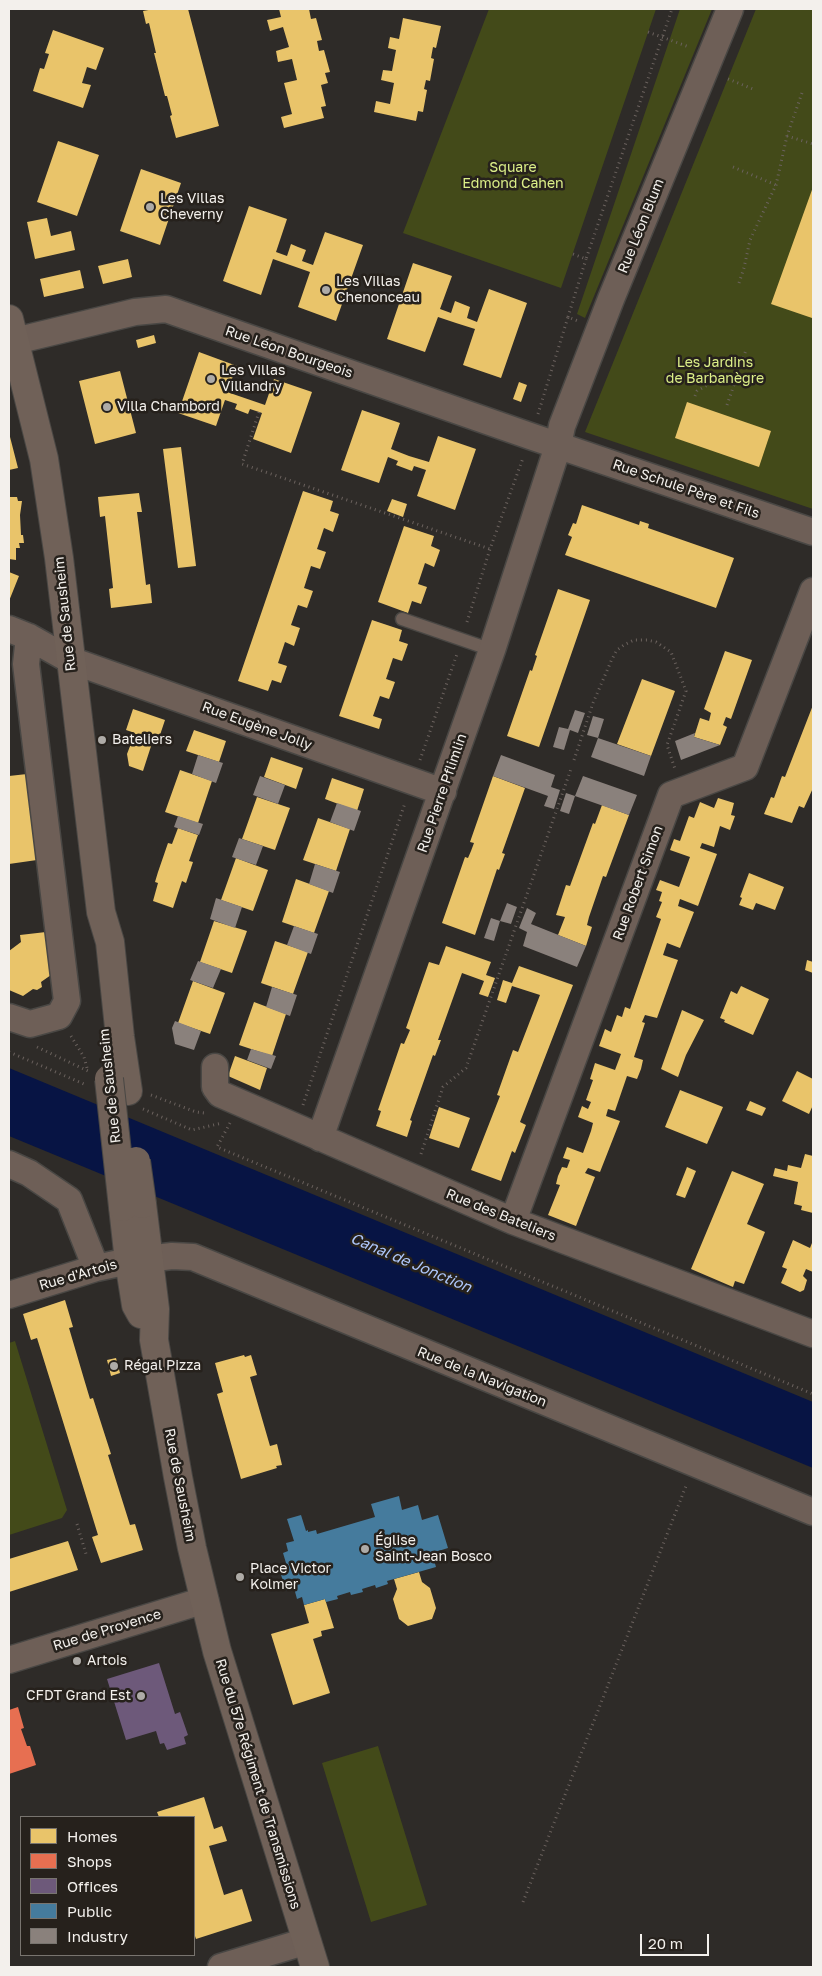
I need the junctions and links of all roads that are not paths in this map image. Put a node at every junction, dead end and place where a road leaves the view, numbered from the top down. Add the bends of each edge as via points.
1 (730, 9) edge
2 (12, 330) edge
3 (558, 446) junction
4 (813, 532) edge
5 (813, 591) edge
6 (402, 619) dead end
7 (19, 633) edge
8 (492, 650) junction
9 (70, 660) junction
10 (443, 792) junction
11 (11, 1018) edge
12 (215, 1067) dead end
13 (320, 1138) junction
14 (9, 1164) edge
15 (513, 1221) junction
16 (139, 1259) junction
17 (96, 1268) junction
18 (9, 1295) edge
19 (813, 1334) edge
20 (813, 1512) edge
21 (205, 1600) junction
22 (9, 1660) edge
23 (307, 1941) junction
24 (221, 1967) edge
25 (315, 1967) edge

1 - 3 street, Rue Léon Blum via 717,66 611,299 562,426
2 - 3 street, Rue Léon Bourgeois via 166,309
2 - 9 main road, Rue de Sausheim via 44,459
3 - 4 street, Rue Schule Père et Fils
3 - 8 street, Rue Pierre Pflimlin
5 - 15 street, Rue Robert Simon via 745,767 671,795
6 - 8 lane
7 - 9 street, Rue Eugène Jolly
7 - 11 street via 26,664 67,1001 65,1026 30,1024
8 - 10 street, Rue Pierre Pflimlin
9 - 10 street, Rue Eugène Jolly
9 - 16 main road, Rue de Sausheim, bridge via 101,912 110,942 120,1037 113,1086
10 - 13 street, Rue Pierre Pflimlin
12 - 13 street, Rue des Bateliers via 215,1087 220,1094
13 - 15 street, Rue des Bateliers
14 - 17 street via 29,1173 69,1200
15 - 19 street, Rue des Bateliers
16 - 17 street, Rue d'Artois
16 - 20 street, Rue de la Navigation via 193,1257
16 - 21 main road, Rue de Sausheim via 155,1309 154,1340 178,1477
17 - 18 street, Rue d'Artois
21 - 22 street, Rue de Provence
21 - 23 main road, Rue du 57e Régiment de Transmissions via 217,1651
23 - 24 street
23 - 25 main road, Rue du 57e Régiment de Transmissions

